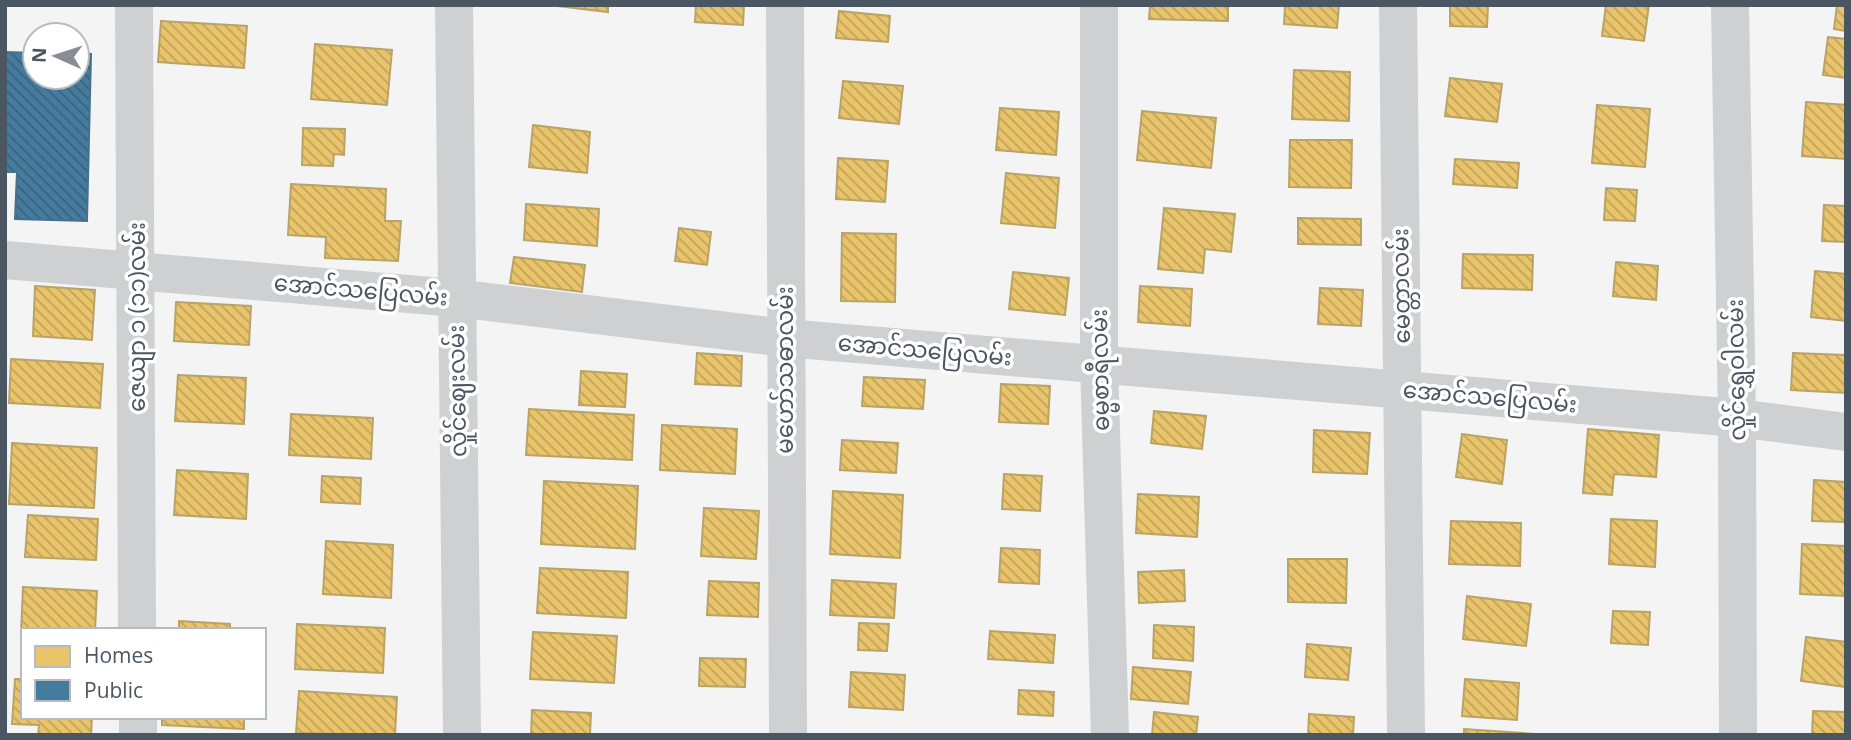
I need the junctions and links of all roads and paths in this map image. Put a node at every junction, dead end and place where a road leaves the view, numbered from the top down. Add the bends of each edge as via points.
1 (134, 5) edge
2 (454, 5) edge
3 (785, 5) edge
4 (1099, 5) edge
5 (1398, 5) edge
6 (1730, 5) edge
7 (5, 260) edge
8 (137, 270) junction
9 (456, 298) junction
10 (785, 338) junction
11 (1099, 364) junction
12 (1402, 390) junction
13 (1737, 418) junction
14 (1846, 432) edge
15 (137, 628) edge
16 (462, 735) edge
17 (788, 735) edge
18 (1110, 735) edge
19 (1406, 735) edge
20 (1738, 735) edge

1 - 8 street, ဇေယျာ ၁ (၁၁)လမ်း
2 - 9 street, လှိုင်ဈေးလမ်း
3 - 10 street, မဟော်သဓာလမ်း
4 - 11 street, ဓမ္မစာရီလမ်း
5 - 12 street, မေတ္တာလမ်း
6 - 13 street, လှိုင်ရွှေဝါလမ်း
7 - 8 street, အောင်သပြေလမ်း
8 - 9 street, အောင်သပြေလမ်း
8 - 15 street, ဇေယျာ ၁ (၁၁)လမ်း
9 - 10 street, အောင်သပြေလမ်း
9 - 16 street, လှိုင်ဈေးလမ်း
10 - 11 street, အောင်သပြေလမ်း
10 - 17 street, မဟော်သဓာလမ်း
11 - 12 street, အောင်သပြေလမ်း
11 - 18 street, ဓမ္မစာရီလမ်း
12 - 13 street, အောင်သပြေလမ်း
12 - 19 street, မေတ္တာလမ်း
13 - 14 street, အောင်သပြေလမ်း
13 - 20 street, လှိုင်ရွှေဝါလမ်း

